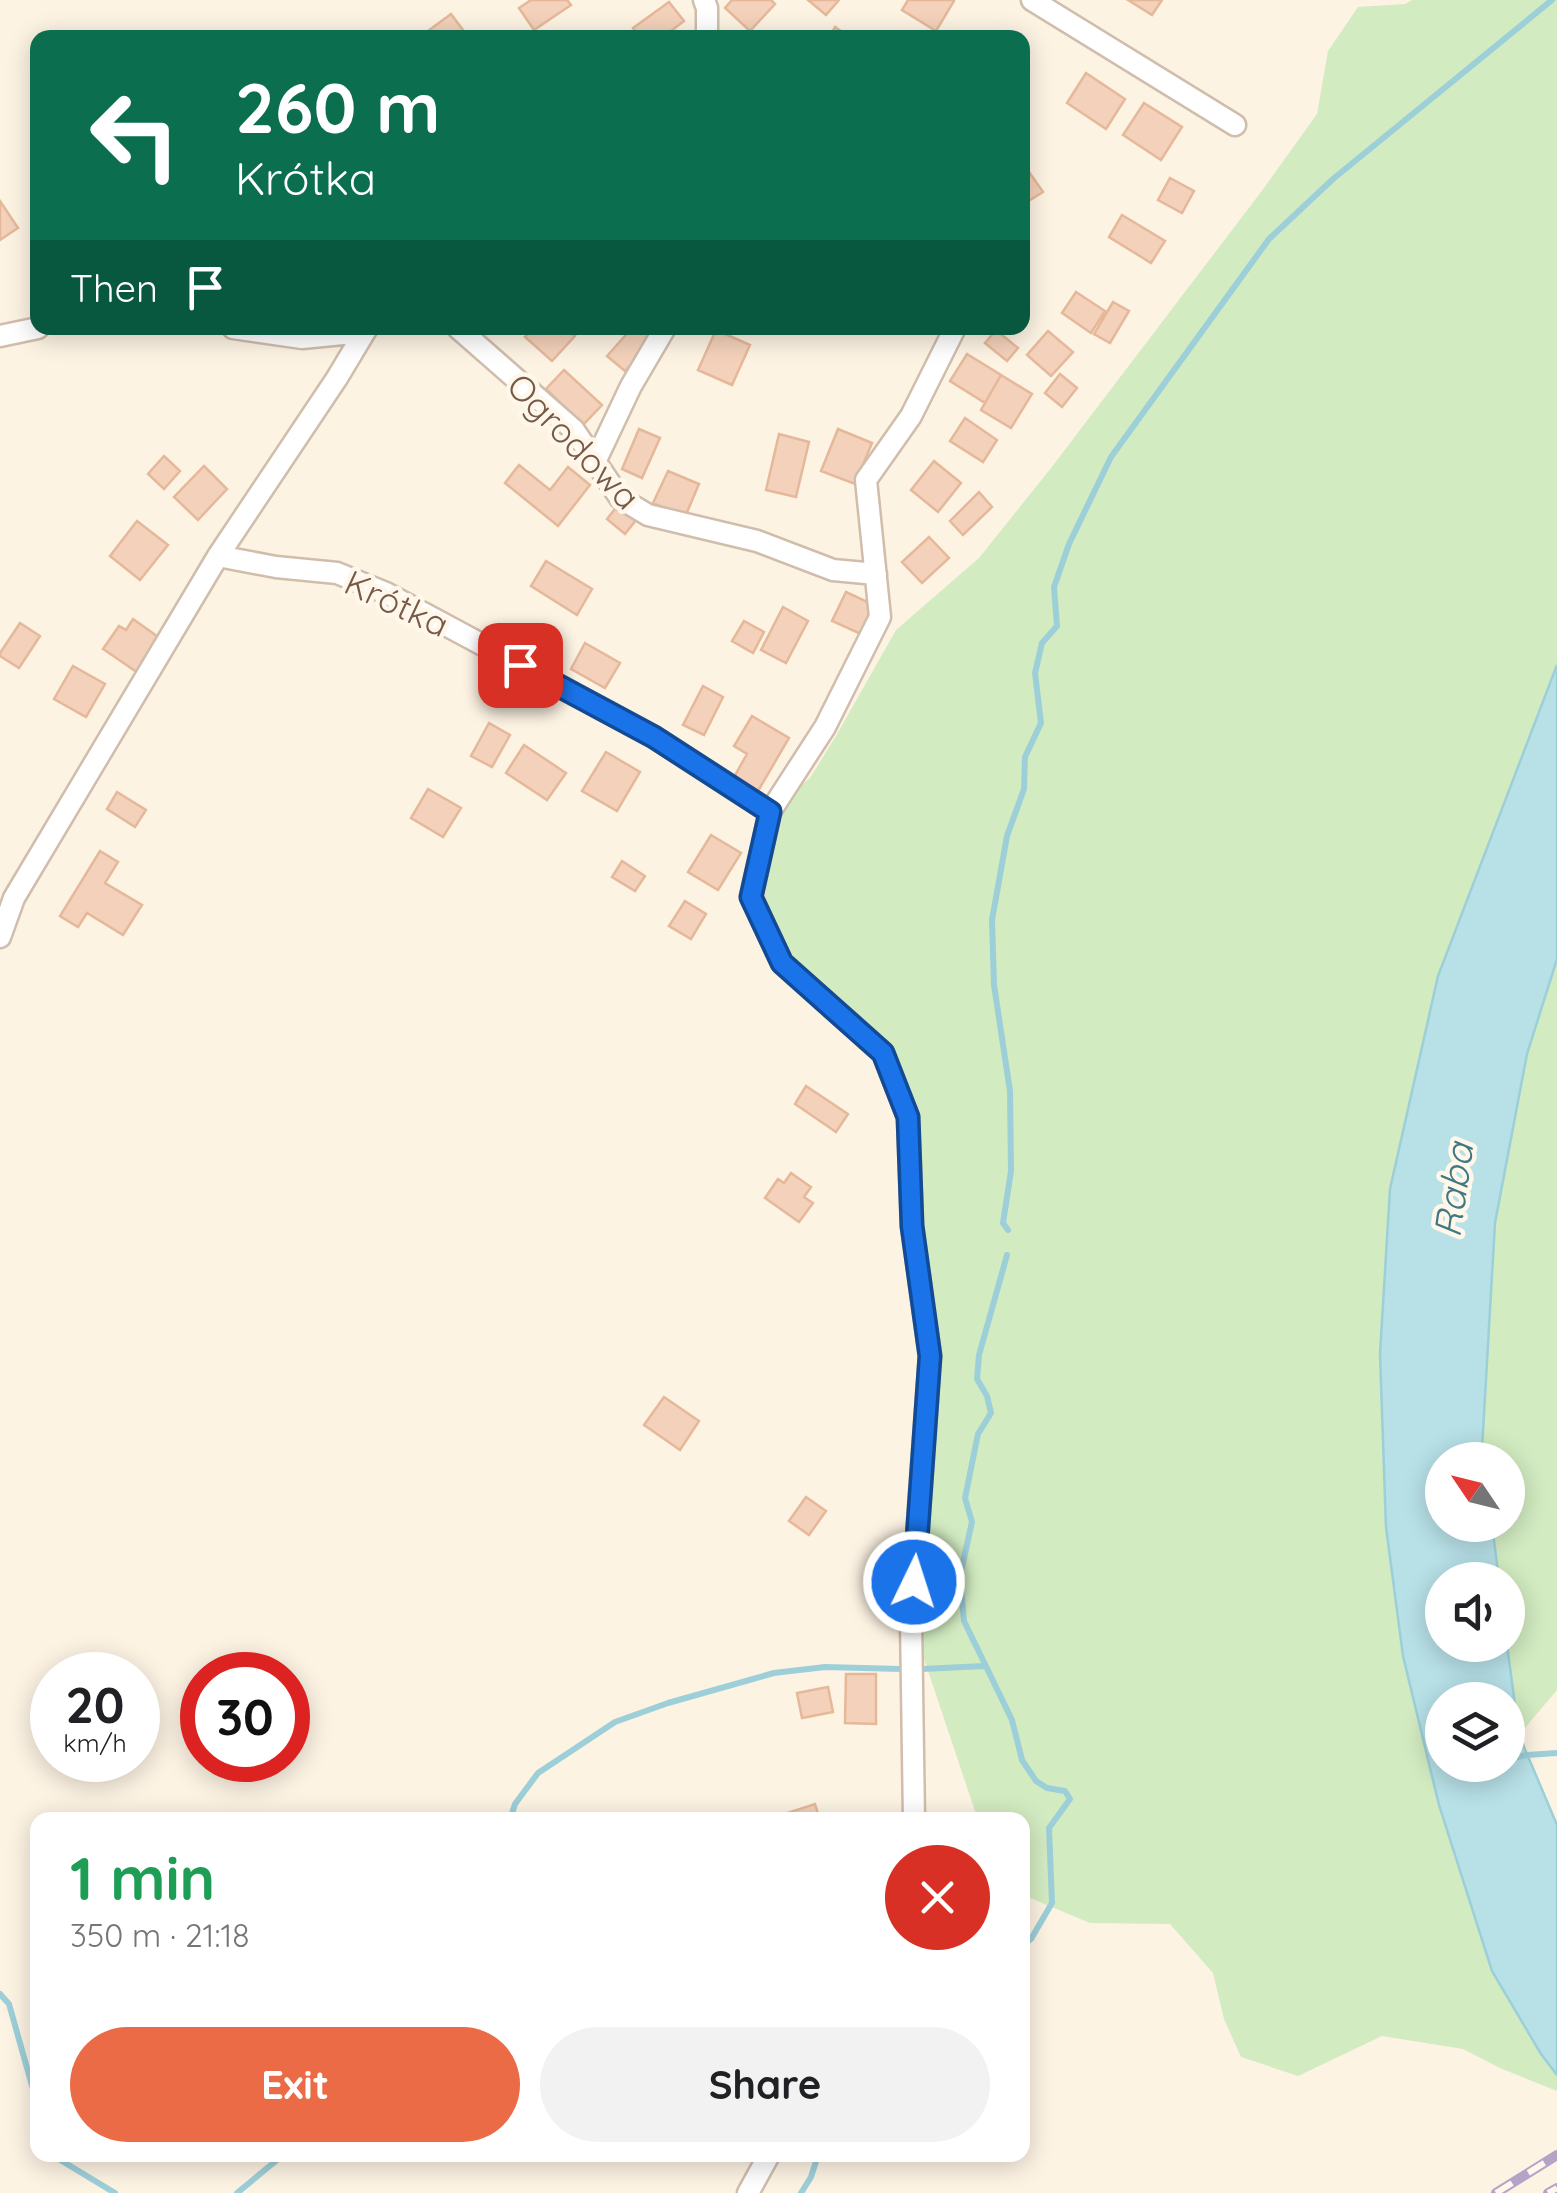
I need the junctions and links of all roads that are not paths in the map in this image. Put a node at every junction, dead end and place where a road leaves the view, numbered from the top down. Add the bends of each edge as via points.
1 (704, 0) edge
2 (1032, 0) edge
3 (708, 30) edge
4 (1234, 126) dead end
5 (30, 330) edge
6 (281, 335) edge
7 (326, 335) edge
8 (362, 335) edge
9 (466, 335) edge
10 (661, 335) edge
11 (952, 335) edge
12 (0, 336) edge
13 (596, 462) junction
14 (218, 556) junction
15 (876, 574) junction
16 (770, 812) junction
17 (0, 937) edge
18 (914, 1812) edge
19 (766, 2162) edge
20 (748, 2193) edge

1 - 3 street
2 - 4 street
5 - 12 street
6 - 7 street
8 - 14 street
9 - 13 street, Ogrodowa via 574,430
10 - 13 street
11 - 15 street via 911,416 866,480
13 - 15 street, Ogrodowa via 620,498 648,515 757,541 833,570
14 - 16 street, Krótka via 337,572 386,593 654,737
14 - 17 street via 14,898
15 - 16 street via 880,617 825,727
16 - 18 street via 751,897 782,963 883,1053 908,1117 912,1226 930,1356 911,1620
19 - 20 street

